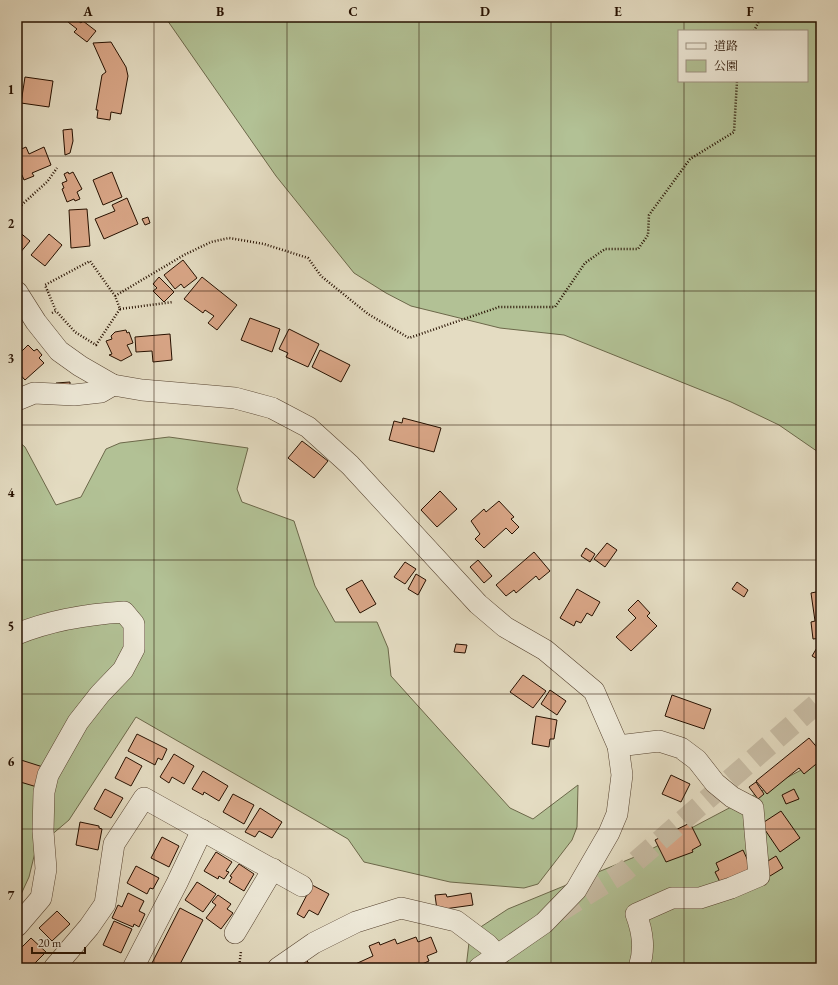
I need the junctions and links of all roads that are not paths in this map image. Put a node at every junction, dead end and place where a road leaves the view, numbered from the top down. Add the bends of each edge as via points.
1 (17, 292) edge
2 (113, 385) junction
3 (17, 400) edge
4 (17, 634) edge
5 (618, 746) junction
6 (202, 830) junction
7 (273, 869) junction
8 (302, 886) dead end
9 (17, 926) edge
10 (235, 933) dead end
11 (498, 955) junction
12 (54, 968) edge
13 (133, 968) edge
14 (278, 968) edge
15 (479, 968) edge
16 (639, 968) edge

1 - 2 street via 59,351
2 - 3 street via 101,392 74,395 34,393
2 - 5 street via 235,398 272,408 308,427 350,465 478,604 505,627 545,650 594,691
4 - 9 street via 109,613 124,612 134,624 134,649 123,670 78,722 48,775 44,792 43,831 46,869 41,898
5 - 11 street via 622,775 620,800 609,833 576,890 544,923
5 - 16 street via 659,740 681,748 697,760 715,783 732,797 753,808 759,876 700,898 672,898 636,914 643,946
6 - 7 street
6 - 12 street via 144,798 114,844 105,904
6 - 13 street
7 - 8 street
7 - 10 street
11 - 14 street via 456,921 401,908 356,922 314,943
11 - 15 street

